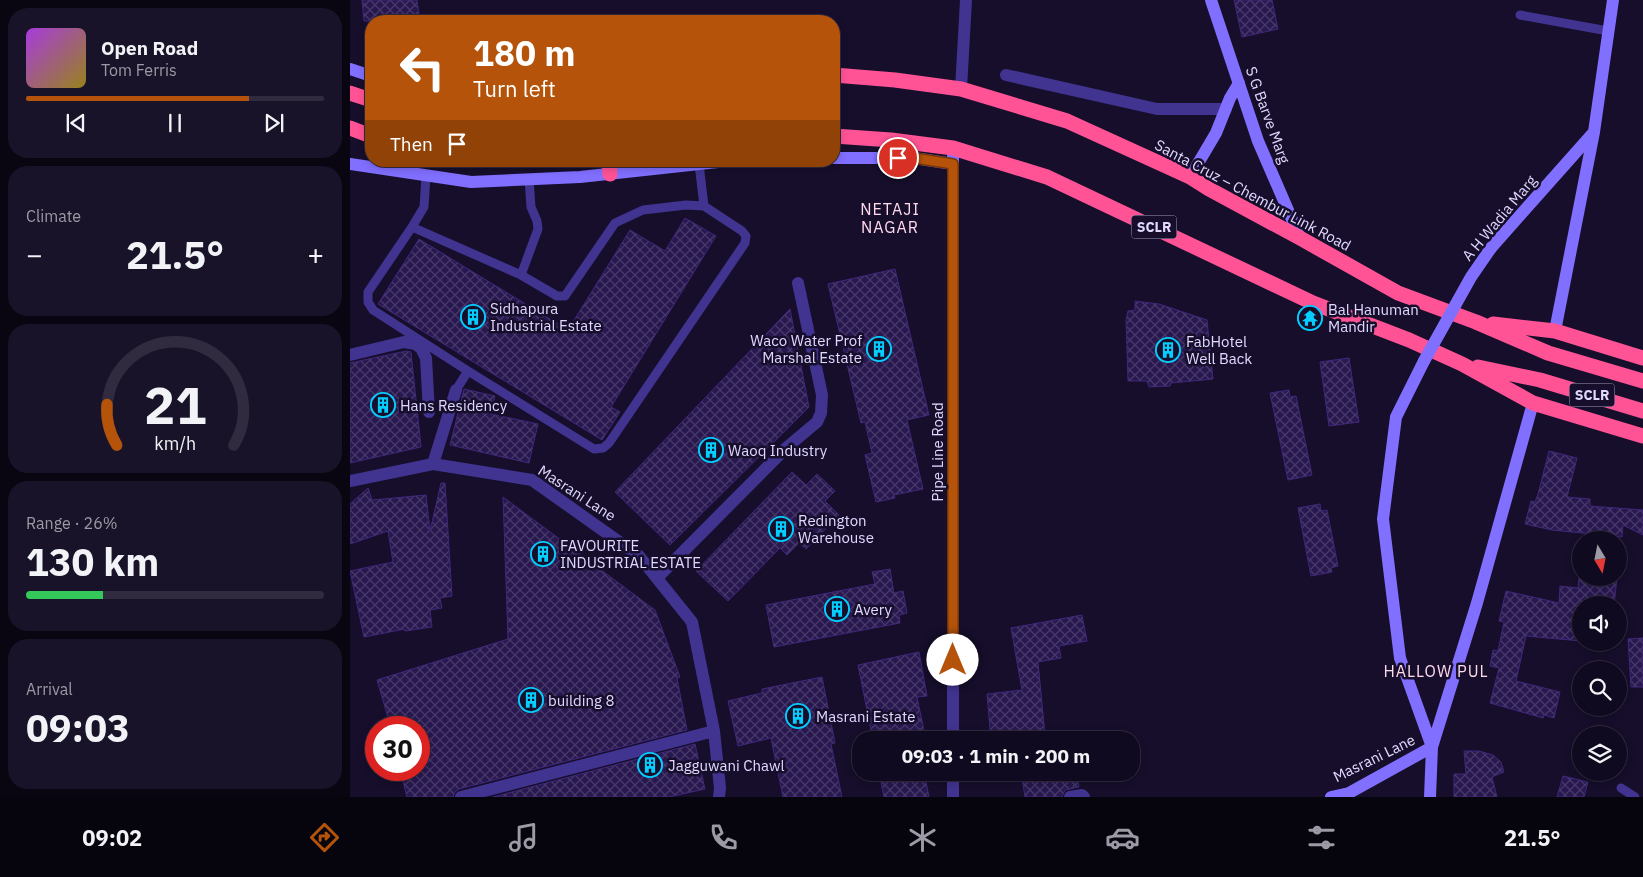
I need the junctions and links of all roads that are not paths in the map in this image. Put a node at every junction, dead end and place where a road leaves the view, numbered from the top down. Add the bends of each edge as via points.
1 (966, 0) edge
2 (1211, 0) edge
3 (1613, 0) edge
4 (1520, 15) dead end
5 (1608, 31) junction
6 (350, 69) edge
7 (365, 74) edge
8 (840, 75) edge
9 (1006, 75) dead end
10 (1239, 83) junction
11 (961, 89) junction
12 (350, 93) edge
13 (365, 98) edge
14 (1226, 109) junction
15 (350, 128) edge
16 (1594, 132) junction
17 (365, 134) edge
18 (840, 136) edge
19 (953, 156) junction
20 (840, 158) edge
21 (350, 164) edge
22 (365, 166) edge
23 (369, 167) edge
24 (632, 167) edge
25 (699, 167) edge
26 (609, 168) edge
27 (426, 176) junction
28 (1190, 177) junction
29 (529, 180) junction
30 (704, 206) junction
31 (412, 227) junction
32 (1300, 238) junction
33 (521, 275) junction
34 (798, 282) dead end
35 (1476, 322) junction
36 (1555, 331) junction
37 (350, 355) edge
38 (1643, 358) edge
39 (1462, 364) junction
40 (468, 371) junction
41 (1643, 381) edge
42 (456, 390) joint
43 (428, 398) junction
44 (1533, 403) junction
45 (451, 405) junction
46 (1643, 411) edge
47 (429, 412) dead end
48 (1643, 436) edge
49 (433, 464) junction
50 (350, 481) edge
51 (657, 578) junction
52 (714, 731) junction
53 (953, 731) edge
54 (1432, 748) junction
55 (953, 781) edge
56 (1621, 788) dead end
57 (461, 797) edge
58 (719, 797) edge
59 (953, 797) edge
60 (1070, 797) edge
61 (1084, 797) edge
62 (1330, 797) edge
63 (1430, 797) edge
64 (1635, 797) edge

1 - 11 street
2 - 10 street, S G Barve Marg
3 - 5 street
4 - 5 lane
5 - 16 street
6 - 7 street
8 - 11 highway, Santa Cruz – Chembur Link Road / SCLR
9 - 14 street via 1157,109
10 - 14 street
10 - 32 street, S G Barve Marg via 1258,141
11 - 28 highway, Santa Cruz – Chembur Link Road / SCLR via 1066,120
12 - 13 highway
14 - 28 street
15 - 17 highway
16 - 36 street
16 - 54 street, A H Wadia Marg, bridge via 1491,248 1471,277 1396,417 1383,518 1400,658
18 - 19 highway, SCLR via 891,140
19 - 20 street
19 - 39 highway, SCLR via 1047,177 1313,303
19 - 53 street, Pipe Line Road
21 - 22 street
23 - 27 street
24 - 26 street
25 - 30 lane
26 - 29 street via 580,177
27 - 29 street via 471,182
27 - 31 lane via 424,206
28 - 32 highway, Santa Cruz – Chembur Link Road / SCLR
29 - 33 lane via 531,207 538,229
30 - 33 lane via 643,210 615,223 564,296 557,296
30 - 40 lane via 742,231 746,236 745,243 604,448 594,449
31 - 33 lane
31 - 40 lane via 368,292 368,302 373,310
32 - 35 highway, Santa Cruz – Chembur Link Road / SCLR via 1398,294
34 - 51 street via 822,395 818,422 786,448
35 - 36 highway
35 - 41 highway, SCLR via 1548,353
36 - 38 highway
37 - 43 street via 404,342 415,344 426,358
39 - 44 highway
39 - 46 highway, SCLR via 1540,380
40 - 42 lane
42 - 45 street
43 - 45 street
43 - 47 street
44 - 48 highway
44 - 54 street
45 - 49 street
49 - 50 street, Masrani Lane
49 - 51 street, Masrani Lane via 532,480 639,556
51 - 52 street, Masrani Lane via 692,622
52 - 57 street
52 - 58 street, Masrani Lane
54 - 62 street, Masrani Lane via 1349,793
54 - 63 street
55 - 59 street
56 - 64 lane
60 - 61 street

